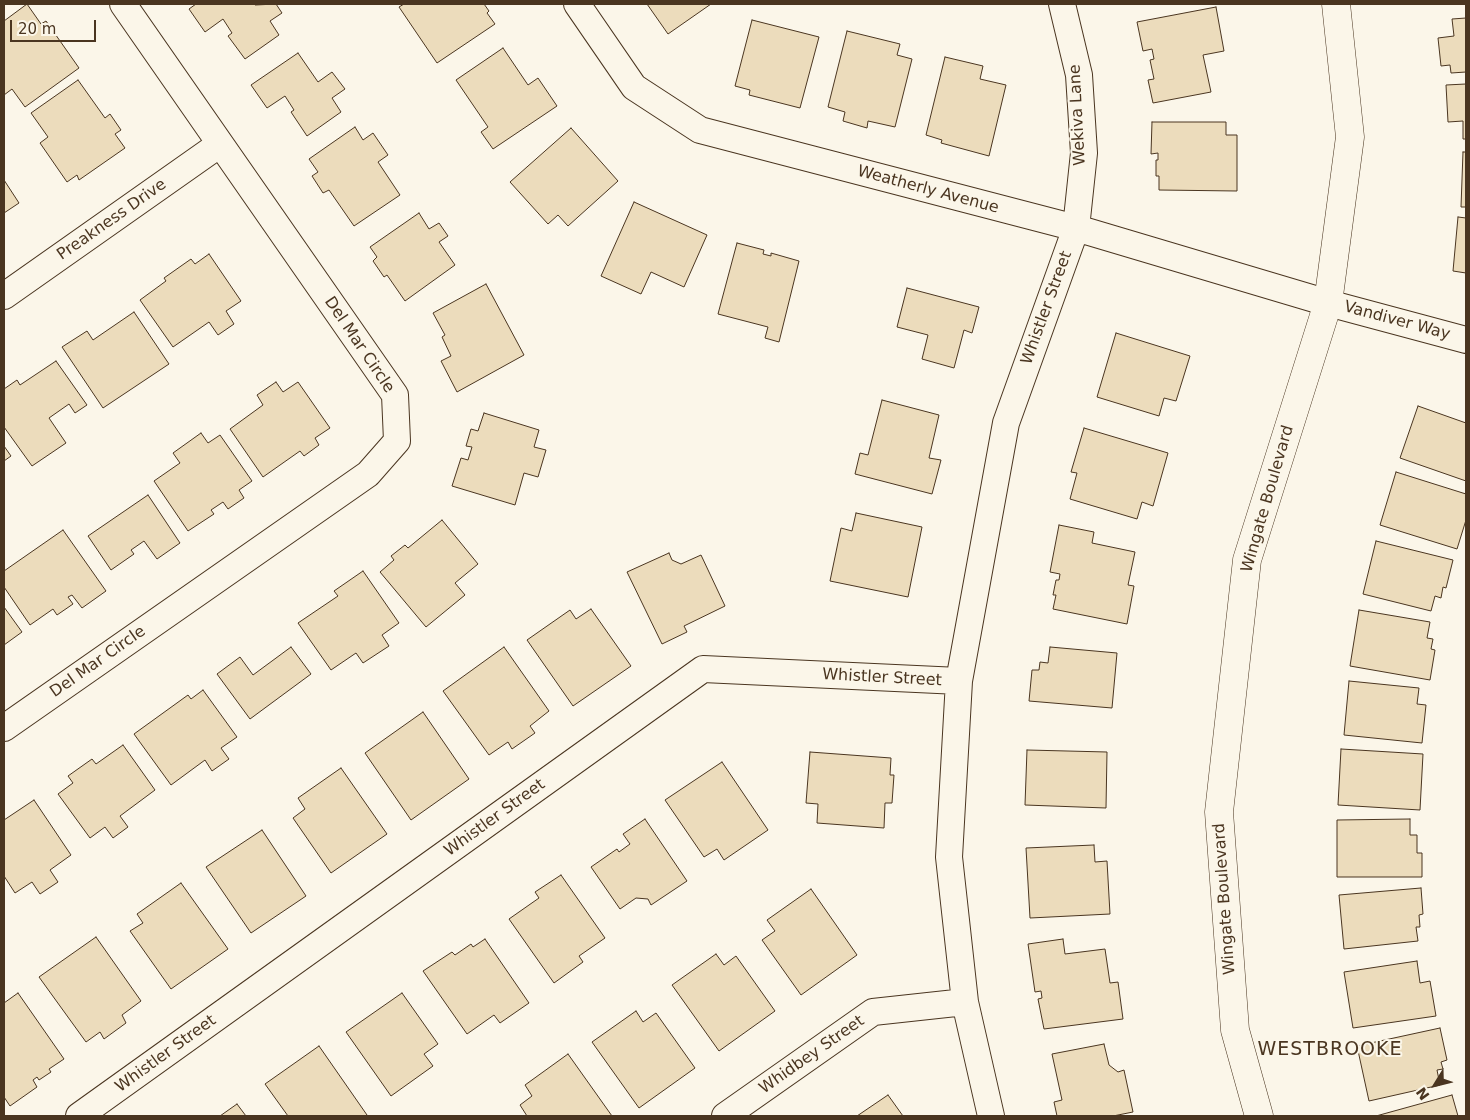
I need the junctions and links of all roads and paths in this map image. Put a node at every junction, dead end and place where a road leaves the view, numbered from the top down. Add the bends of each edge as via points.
1 (123, 4) edge
2 (577, 4) edge
3 (1062, 4) edge
4 (1336, 4) edge
5 (220, 144) junction
6 (1076, 228) junction
7 (4, 296) edge
8 (1328, 303) junction
9 (1466, 340) edge
10 (959, 681) junction
11 (4, 728) edge
12 (965, 1002) junction
13 (79, 1116) edge
14 (725, 1116) edge
15 (991, 1116) edge
16 (1259, 1116) edge

1 - 5 street, Del Mar Circle
2 - 6 street, Weatherly Avenue via 634,87 700,130
3 - 6 street, Wekiva Lane via 1080,85 1084,154
4 - 8 street, Wingate Boulevard via 1350,137
5 - 7 street, Preakness Drive
5 - 11 street, Del Mar Circle via 395,395 397,441 368,474
6 - 8 street, Weatherly Avenue
6 - 10 street, Whistler Street via 1006,423
8 - 9 street, Vandiver Way
8 - 16 street, Wingate Boulevard via 1247,560 1219,812 1234,1030
10 - 12 street, Whistler Street via 949,857
10 - 13 street, Whistler Street via 703,669
12 - 14 street, Whidbey Street via 873,1012
12 - 15 street, Whistler Street

